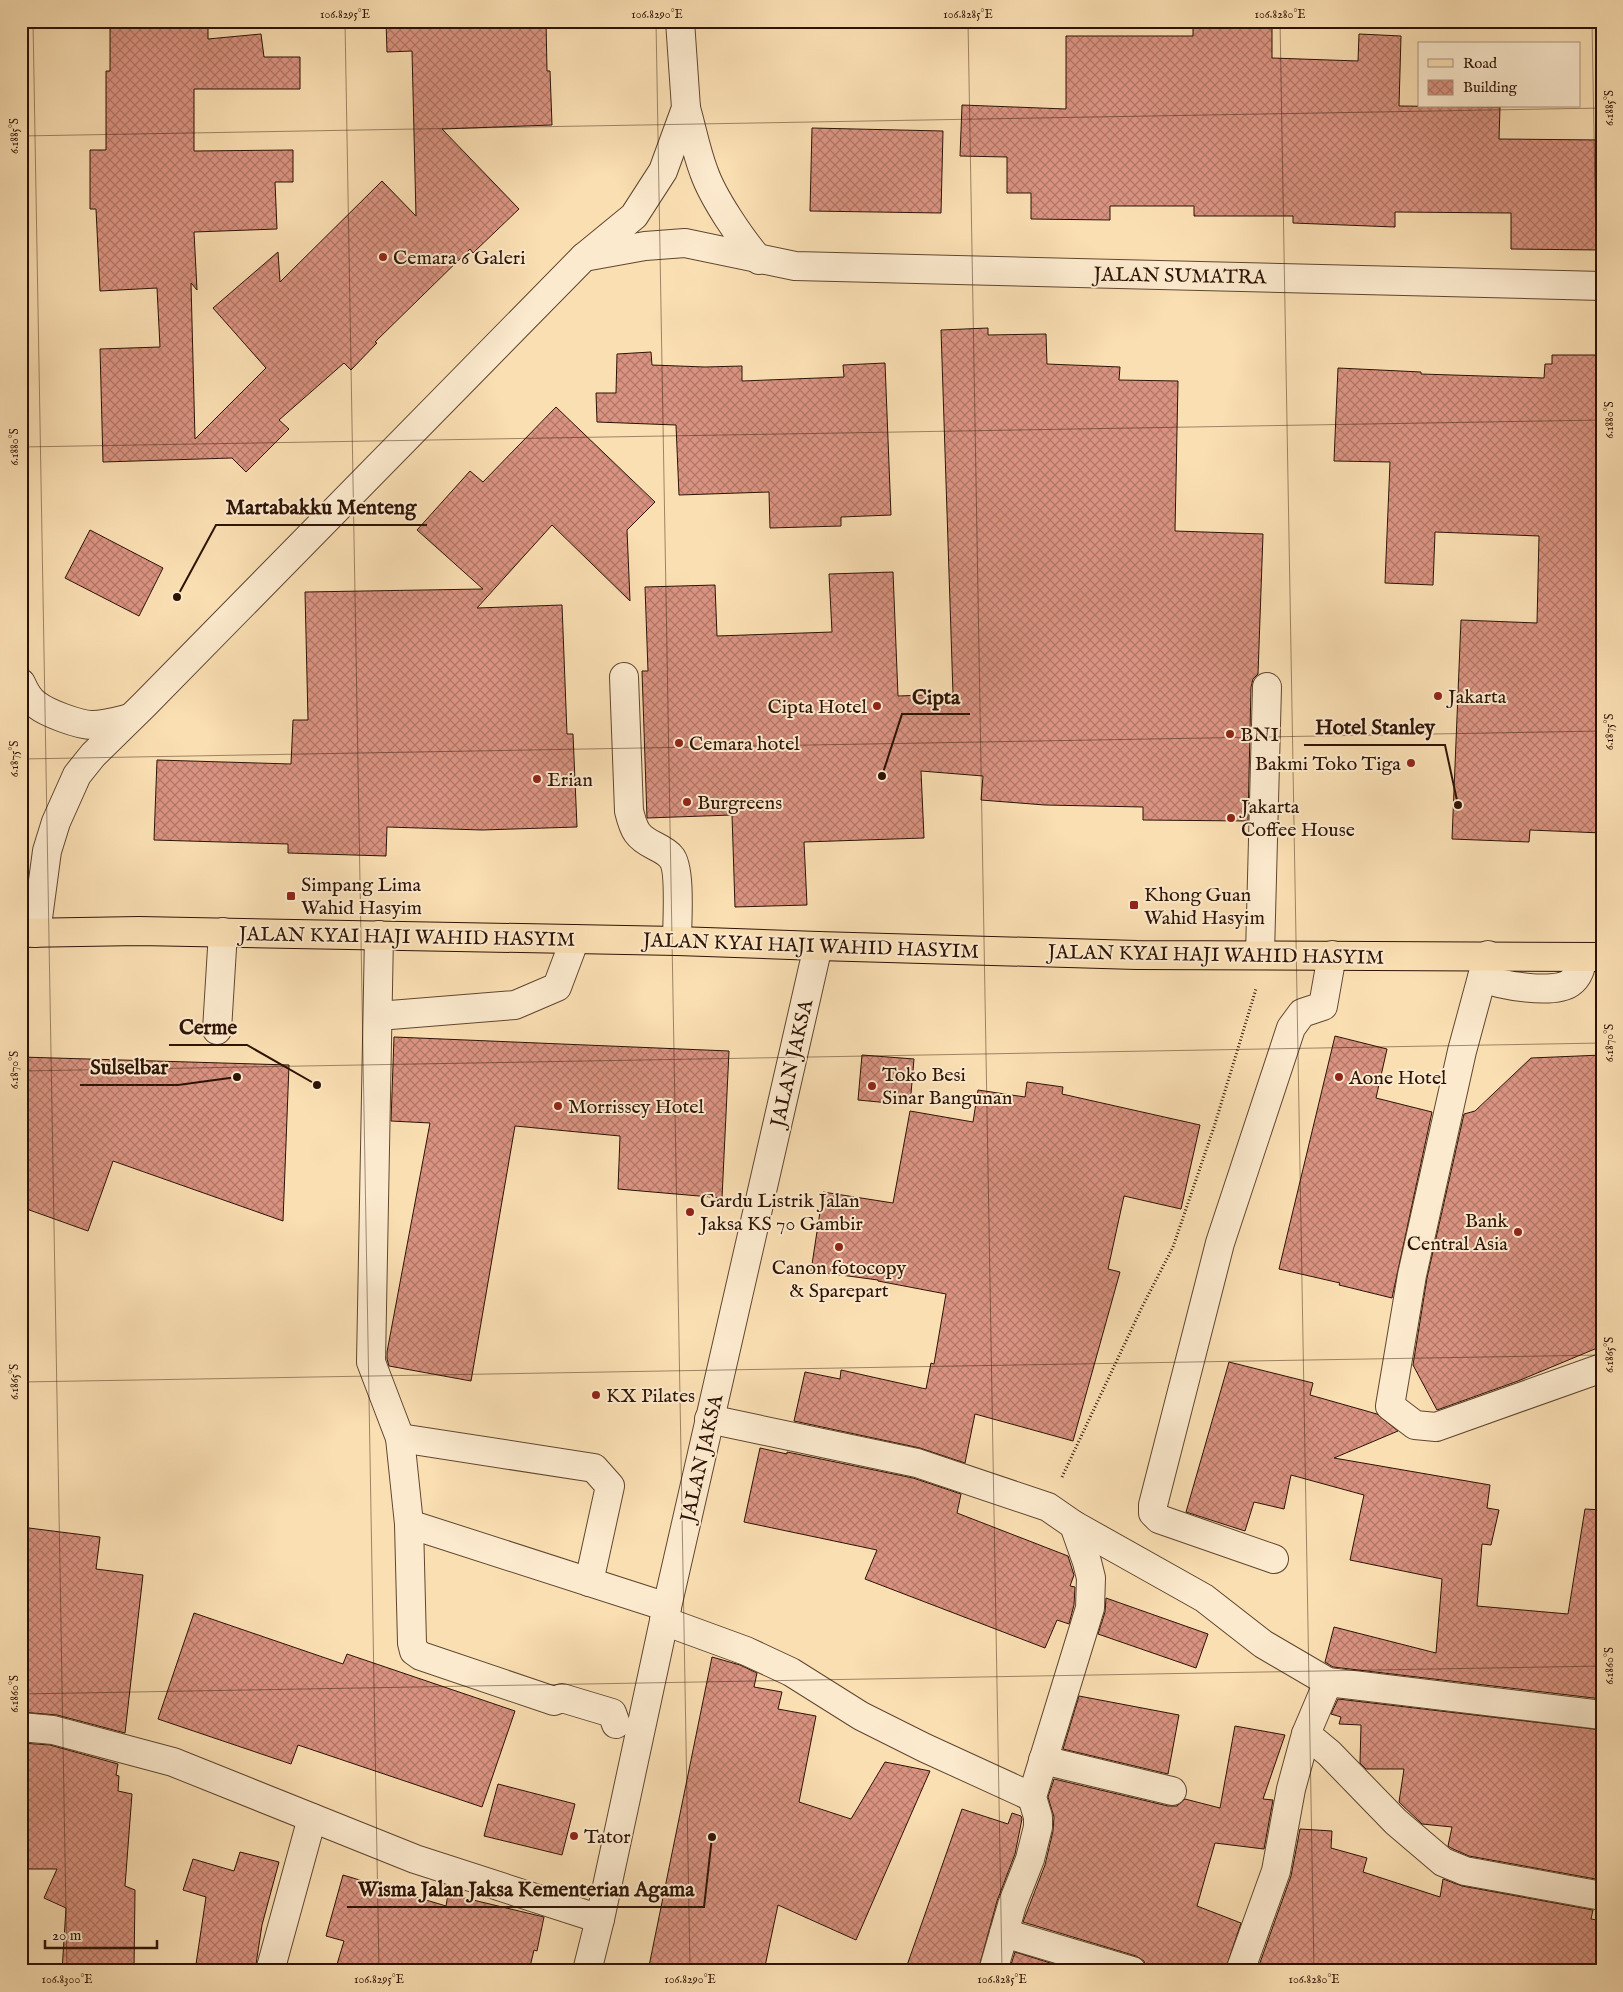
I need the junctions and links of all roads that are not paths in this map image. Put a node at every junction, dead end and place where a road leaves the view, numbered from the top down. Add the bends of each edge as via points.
1 (680, 21) edge
2 (686, 108) junction
3 (584, 257) junction
4 (759, 260) junction
5 (1602, 286) edge
6 (624, 678) dead end
7 (21, 684) edge
8 (1267, 687) dead end
9 (130, 718) junction
10 (223, 932) junction
11 (28, 933) edge
12 (379, 935) junction
13 (575, 939) junction
14 (678, 941) junction
15 (818, 946) junction
16 (1263, 954) junction
17 (1332, 956) junction
18 (1592, 957) edge
19 (1485, 966) junction
20 (378, 1016) junction
21 (217, 1030) dead end
22 (1602, 1368) edge
23 (710, 1419) junction
24 (400, 1438) junction
25 (410, 1524) junction
26 (1074, 1525) junction
27 (1274, 1559) dead end
28 (589, 1582) junction
29 (666, 1614) junction
30 (1328, 1682) junction
31 (1602, 1715) edge
32 (21, 1727) edge
33 (628, 1727) junction
34 (1306, 1734) junction
35 (1044, 1760) junction
36 (1172, 1791) dead end
37 (1032, 1797) junction
38 (312, 1818) junction
39 (1602, 1896) edge
40 (600, 1918) junction
41 (1004, 1933) junction
42 (270, 1971) edge
43 (587, 1971) edge
44 (993, 1971) edge
45 (1132, 1971) edge
46 (1240, 1971) edge

1 - 2 street
2 - 3 street via 663,171 634,216
2 - 4 street via 704,173 726,214
3 - 4 street, JALAN SUMATRA via 645,246 685,243
3 - 9 street
4 - 5 street, JALAN SUMATRA via 795,266
6 - 14 street via 629,811 633,828 640,837 672,857 677,869
7 - 9 street via 37,706 76,722 90,725
8 - 16 street
9 - 11 street via 77,776 47,851
10 - 11 main road, JALAN KYAI HAJI WAHID HASYIM via 119,930
10 - 12 main road, JALAN KYAI HAJI WAHID HASYIM
10 - 21 street
12 - 13 main road, JALAN KYAI HAJI WAHID HASYIM
12 - 20 street
13 - 14 main road, JALAN KYAI HAJI WAHID HASYIM
13 - 20 street via 557,987 514,1005
14 - 15 main road, JALAN KYAI HAJI WAHID HASYIM
15 - 16 main road, JALAN KYAI HAJI WAHID HASYIM
15 - 23 street, JALAN JAKSA
16 - 17 main road, JALAN KYAI HAJI WAHID HASYIM
17 - 19 main road, JALAN KYAI HAJI WAHID HASYIM
17 - 27 street via 1323,1006 1302,1013 1291,1028 1220,1244 1153,1505 1153,1513 1159,1519
18 - 19 main road, JALAN KYAI HAJI WAHID HASYIM
19 - 22 street via 1462,1051 1412,1275 1390,1406 1415,1424 1436,1427
20 - 24 street via 371,1362
23 - 26 street via 917,1463 1048,1507
23 - 29 street, JALAN JAKSA
24 - 25 street
24 - 28 street via 594,1468 610,1486
25 - 28 street
25 - 33 street via 414,1651 554,1701 559,1716 607,1729
26 - 30 street via 1204,1598 1264,1644
26 - 35 street via 1092,1578 1090,1608
28 - 29 street
29 - 33 street, JALAN JAKSA
29 - 37 street via 791,1672 861,1716 925,1748
30 - 31 street
30 - 34 street
32 - 38 street via 53,1730 173,1762
33 - 40 street, JALAN JAKSA
34 - 39 street via 1329,1752 1396,1822 1443,1862 1464,1871
34 - 46 street via 1291,1789 1276,1871
35 - 36 street
35 - 37 street
37 - 41 street via 1038,1827
38 - 40 street via 415,1860
38 - 42 street
40 - 43 street, JALAN JAKSA
41 - 44 street
41 - 45 street

